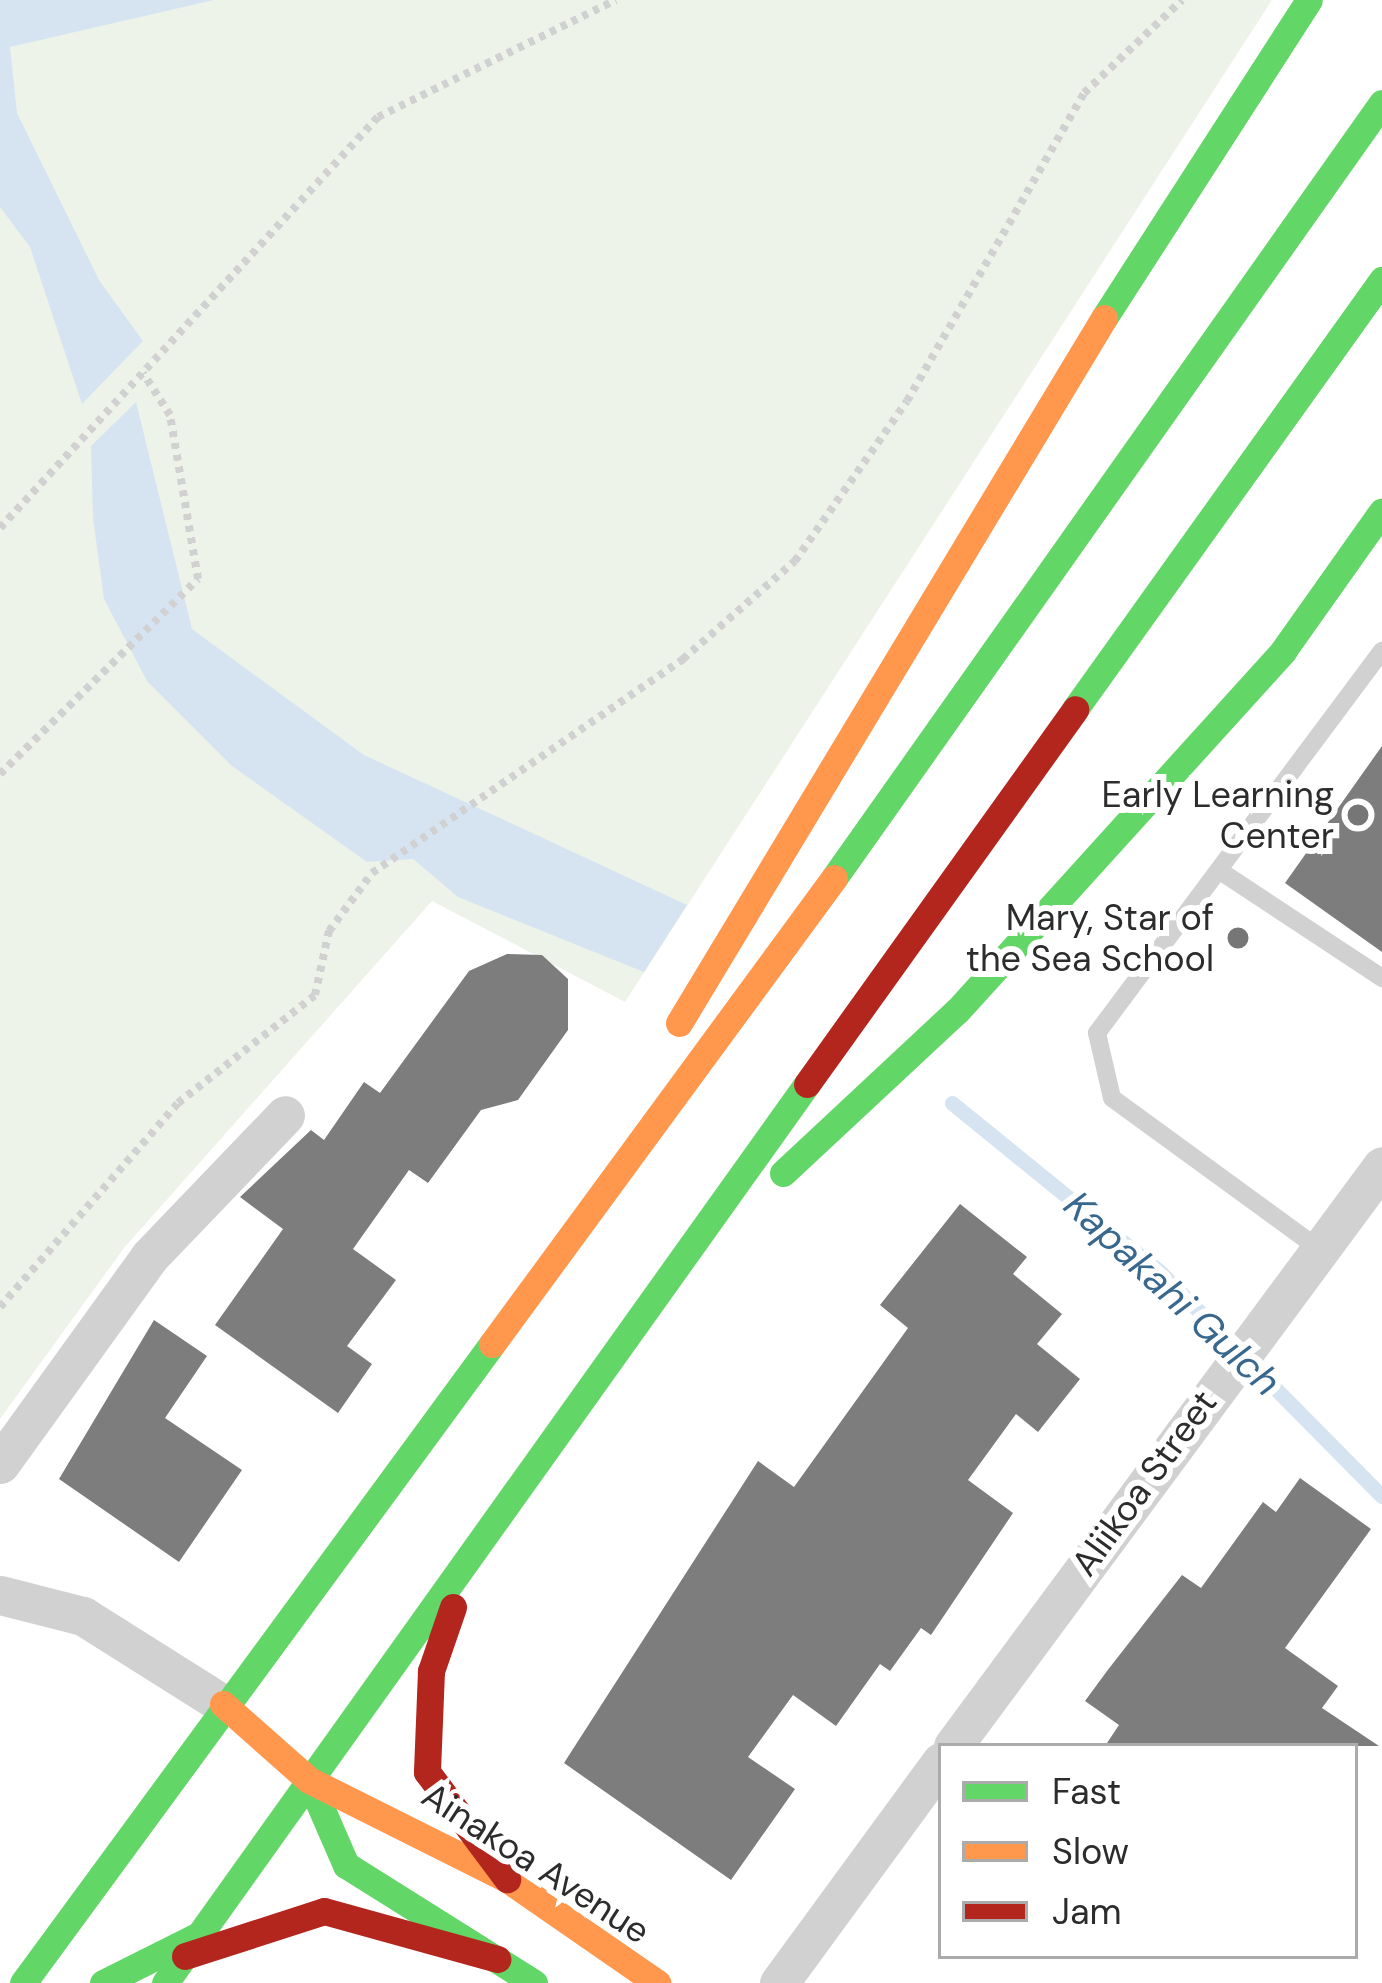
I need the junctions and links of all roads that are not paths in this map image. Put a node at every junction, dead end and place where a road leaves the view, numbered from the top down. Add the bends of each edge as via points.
1 (1310, 0) edge
2 (1382, 103) edge
3 (1382, 280) edge
4 (1382, 511) edge
5 (1382, 651) edge
6 (1223, 873) junction
7 (1382, 978) edge
8 (662, 1050) dead end
9 (638, 1091) dead end
10 (285, 1115) dead end
11 (1382, 1166) edge
12 (1316, 1246) junction
13 (680, 1270) junction
14 (478, 1354) junction
15 (0, 1464) edge
16 (481, 1544) junction
17 (0, 1595) edge
18 (223, 1704) junction
19 (954, 1743) edge
20 (938, 1766) edge
21 (309, 1780) junction
22 (507, 1880) junction
23 (193, 1945) junction
24 (497, 1959) junction
25 (23, 1983) edge
26 (103, 1983) edge
27 (165, 1983) edge
28 (534, 1983) edge
29 (656, 1983) edge
30 (778, 1983) edge

1 - 8 main road via 1220,127
2 - 14 main road via 805,918
3 - 13 main road
4 - 13 main road via 1282,652 957,1011
5 - 6 lane
6 - 7 lane
6 - 12 lane via 1097,1034 1112,1098
9 - 14 main road
10 - 15 street via 150,1256
11 - 12 street, Aliikoa Street
12 - 19 street, Aliikoa Street
13 - 16 main road
14 - 18 main road
16 - 21 main road
16 - 22 main road via 431,1671 424,1751 434,1784
17 - 18 street via 83,1616
18 - 21 main road, Ainakoa Avenue
18 - 25 main road
20 - 30 street
21 - 22 main road, Ainakoa Avenue
21 - 23 main road
21 - 24 main road, Ainakoa Avenue via 346,1865
22 - 29 main road, Ainakoa Avenue
23 - 24 main road via 324,1911
23 - 26 main road
23 - 27 main road
24 - 28 main road, Ainakoa Avenue

